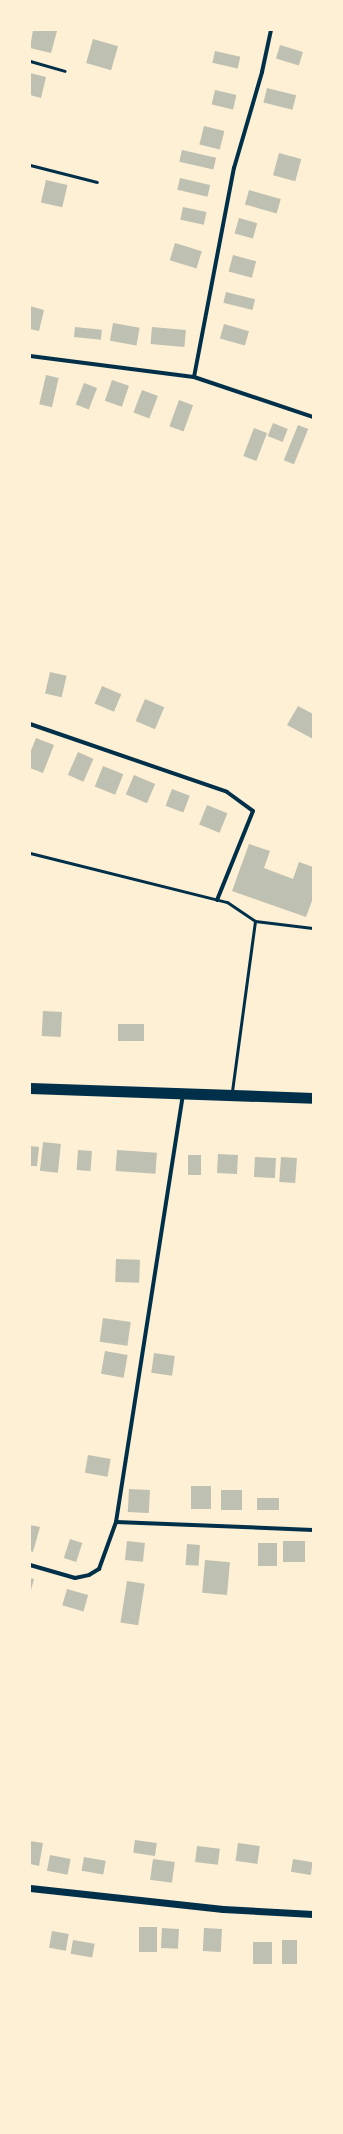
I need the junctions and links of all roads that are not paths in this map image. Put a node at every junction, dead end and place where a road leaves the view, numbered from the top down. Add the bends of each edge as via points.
1 (271, 30) edge
2 (30, 61) edge
3 (65, 71) dead end
4 (30, 164) edge
5 (97, 182) dead end
6 (30, 356) edge
7 (194, 377) junction
8 (313, 417) edge
9 (30, 724) edge
10 (30, 853) edge
11 (217, 900) junction
12 (255, 921) junction
13 (313, 928) edge
14 (30, 1088) edge
15 (183, 1095) junction
16 (232, 1096) junction
17 (313, 1098) edge
18 (116, 1522) junction
19 (313, 1530) edge
20 (30, 1565) edge
21 (30, 1888) edge
22 (313, 1914) edge

1 - 7 street via 262,72 234,168
2 - 3 lane
4 - 5 lane
6 - 7 street
7 - 8 street
9 - 11 street via 227,792 253,811
10 - 11 lane
11 - 12 lane via 227,902
12 - 13 lane
12 - 16 lane
14 - 15 highway
15 - 16 highway
15 - 18 street
16 - 17 highway
18 - 19 street
18 - 20 street via 99,1568 89,1575 75,1578
21 - 22 street via 223,1909

